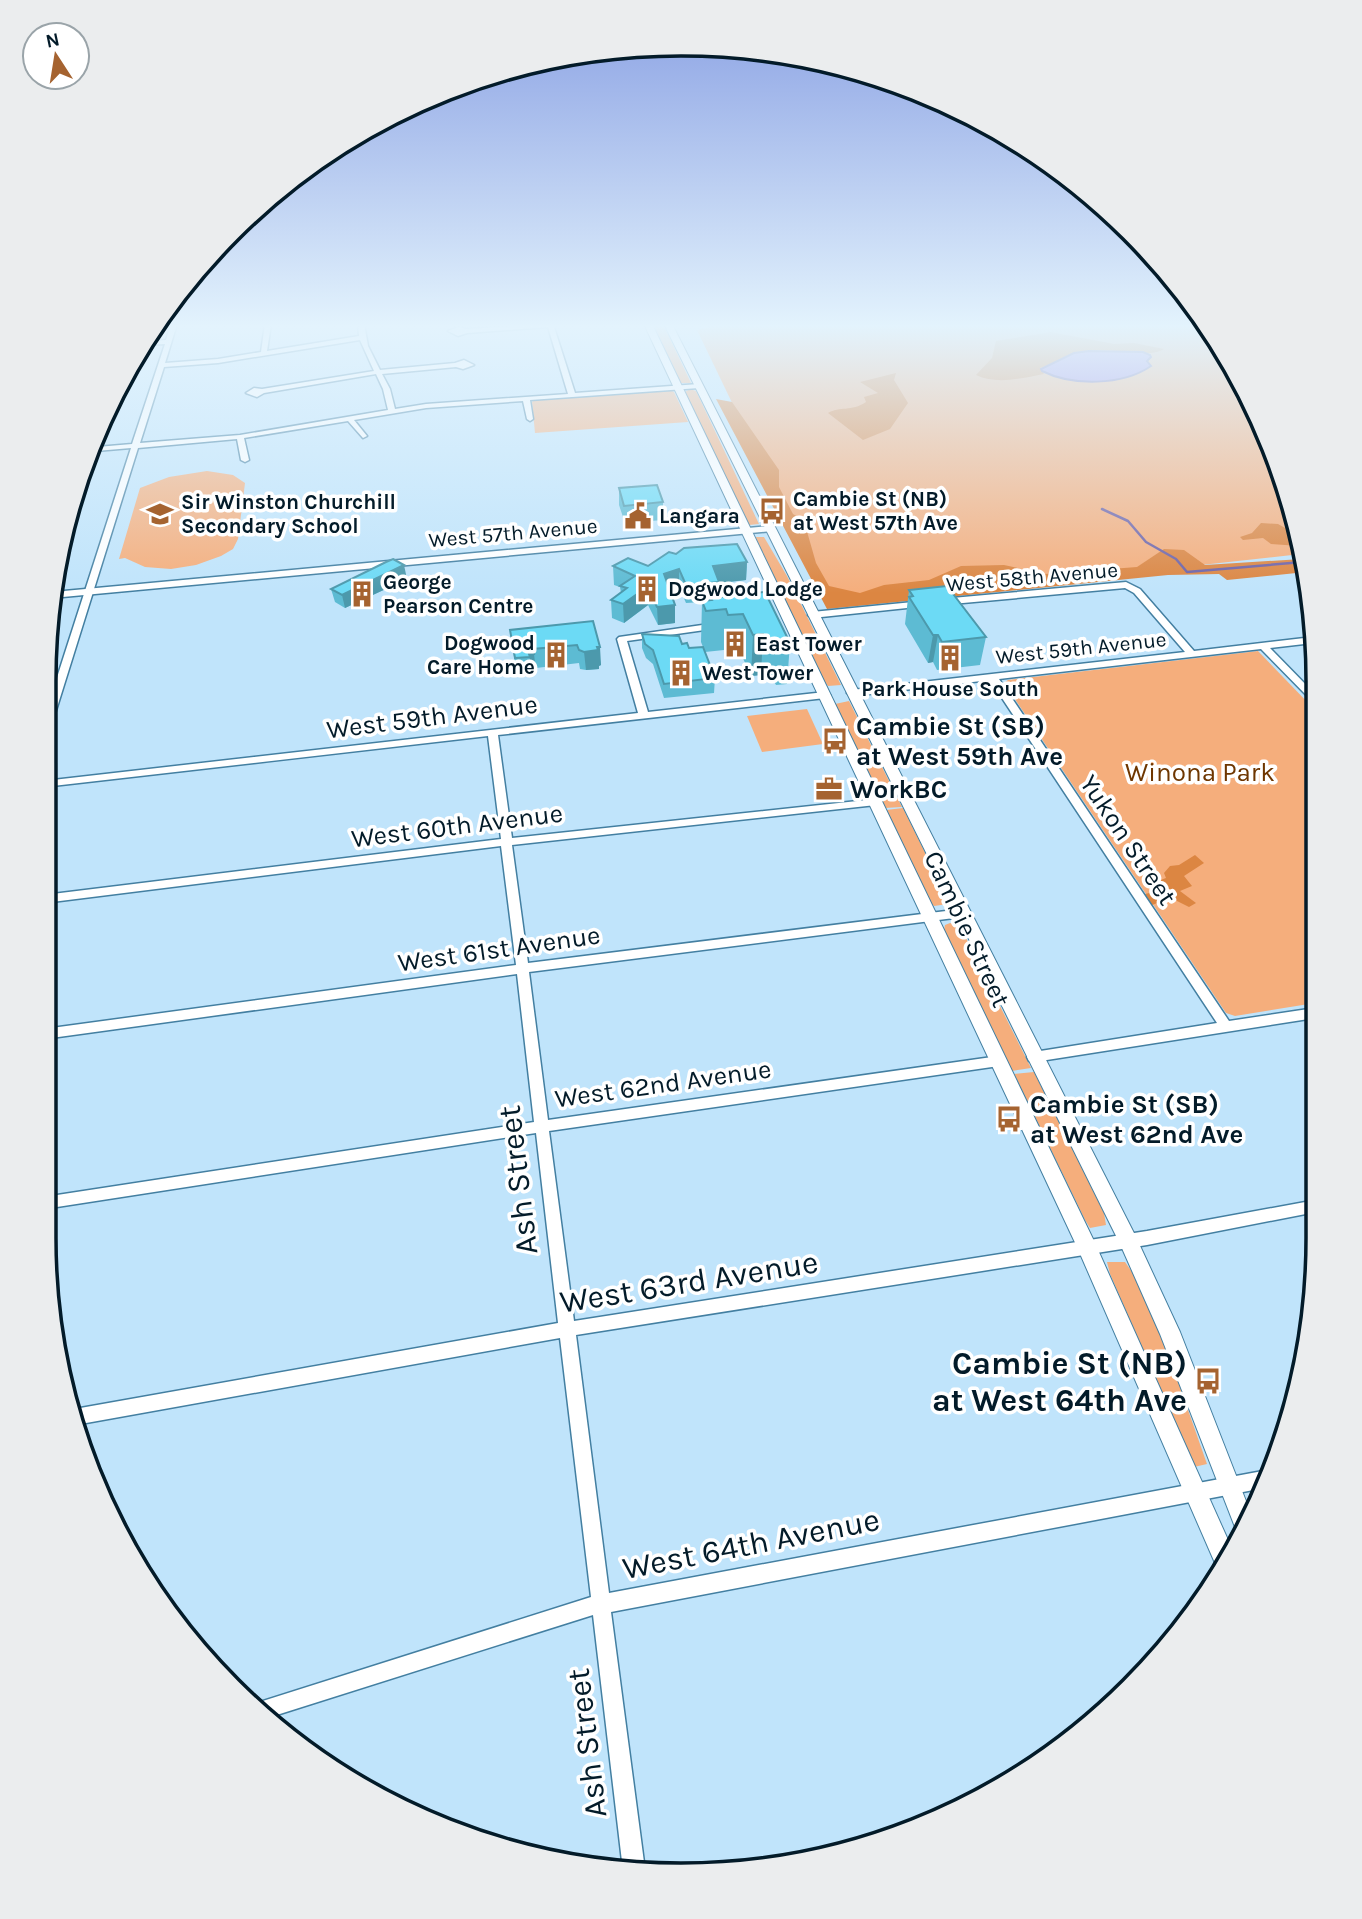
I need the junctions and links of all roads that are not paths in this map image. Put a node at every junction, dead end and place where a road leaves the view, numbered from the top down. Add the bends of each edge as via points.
1 (146, 414) edge
2 (376, 414) edge
3 (529, 414) edge
4 (691, 414) edge
5 (713, 414) edge
6 (349, 418) junction
7 (530, 419) dead end
8 (363, 436) dead end
9 (240, 437) junction
10 (136, 446) junction
11 (101, 449) edge
12 (245, 460) dead end
13 (769, 528) junction
14 (747, 530) junction
15 (1130, 586) joint
16 (89, 591) junction
17 (62, 593) edge
18 (812, 615) junction
19 (789, 618) junction
20 (772, 619) edge
21 (728, 624) edge
22 (1305, 641) edge
23 (1263, 646) junction
24 (1193, 655) junction
25 (993, 677) junction
26 (1306, 690) edge
27 (834, 694) junction
28 (56, 695) edge
29 (644, 716) junction
30 (493, 733) junction
31 (56, 783) edge
32 (876, 802) junction
33 (508, 842) junction
34 (56, 898) edge
35 (962, 913) junction
36 (931, 917) junction
37 (524, 968) junction
38 (1306, 1014) edge
39 (1226, 1027) junction
40 (56, 1032) edge
41 (1034, 1057) junction
42 (999, 1061) junction
43 (544, 1126) junction
44 (56, 1201) edge
45 (1306, 1208) edge
46 (1128, 1241) junction
47 (1087, 1247) junction
48 (568, 1329) junction
49 (82, 1415) edge
50 (1256, 1482) edge
51 (1228, 1488) junction
52 (1195, 1494) junction
53 (1240, 1517) edge
54 (1221, 1552) edge
55 (602, 1603) junction
56 (269, 1708) edge
57 (633, 1861) edge

1 - 10 street
2 - 6 street
3 - 7 street
4 - 14 main road, Cambie Street
5 - 13 main road, Cambie Street
6 - 8 street
6 - 9 street
9 - 10 street
9 - 12 street
10 - 11 street
10 - 16 street
13 - 14 street, West 57th Avenue
13 - 18 main road, Cambie Street
14 - 16 street, West 57th Avenue
14 - 19 main road, Cambie Street
15 - 18 street, West 58th Avenue
15 - 24 street
16 - 17 street, West 57th Avenue
16 - 28 street
18 - 27 main road, Cambie Street
19 - 20 street
19 - 27 main road, Cambie Street
21 - 29 street via 622,639
22 - 23 street, West 59th Avenue
23 - 24 street, West 59th Avenue
23 - 26 street
24 - 25 street, West 59th Avenue
25 - 27 street, West 59th Avenue
25 - 39 street, Yukon Street
27 - 29 street, West 59th Avenue
27 - 32 main road, Cambie Street
27 - 35 main road, Cambie Street
29 - 30 street, West 59th Avenue
30 - 31 street, West 59th Avenue
30 - 33 street, Ash Street
32 - 33 street, West 60th Avenue
32 - 36 main road, Cambie Street
33 - 34 street, West 60th Avenue
33 - 37 street, Ash Street
35 - 36 street, West 61st Avenue
35 - 41 main road, Cambie Street
36 - 37 street, West 61st Avenue
36 - 42 main road, Cambie Street
37 - 40 street, West 61st Avenue
37 - 43 street, Ash Street
38 - 39 street
39 - 41 street
41 - 46 main road, Cambie Street
42 - 43 street, West 62nd Avenue
42 - 47 main road, Cambie Street
43 - 44 street, West 62nd Avenue
43 - 48 street, Ash Street
45 - 46 street, West 63rd Avenue
46 - 47 street, West 63rd Avenue
46 - 51 main road, Cambie Street via 1170,1332
47 - 48 street, West 63rd Avenue
47 - 52 main road, Cambie Street
48 - 49 street, West 63rd Avenue
48 - 55 street, Ash Street
50 - 51 street, West 64th Avenue
51 - 52 street, West 64th Avenue
51 - 53 main road, Cambie Street
52 - 54 main road, Cambie Street
52 - 55 street, West 64th Avenue
55 - 56 street, West 64th Avenue
55 - 57 street, Ash Street

